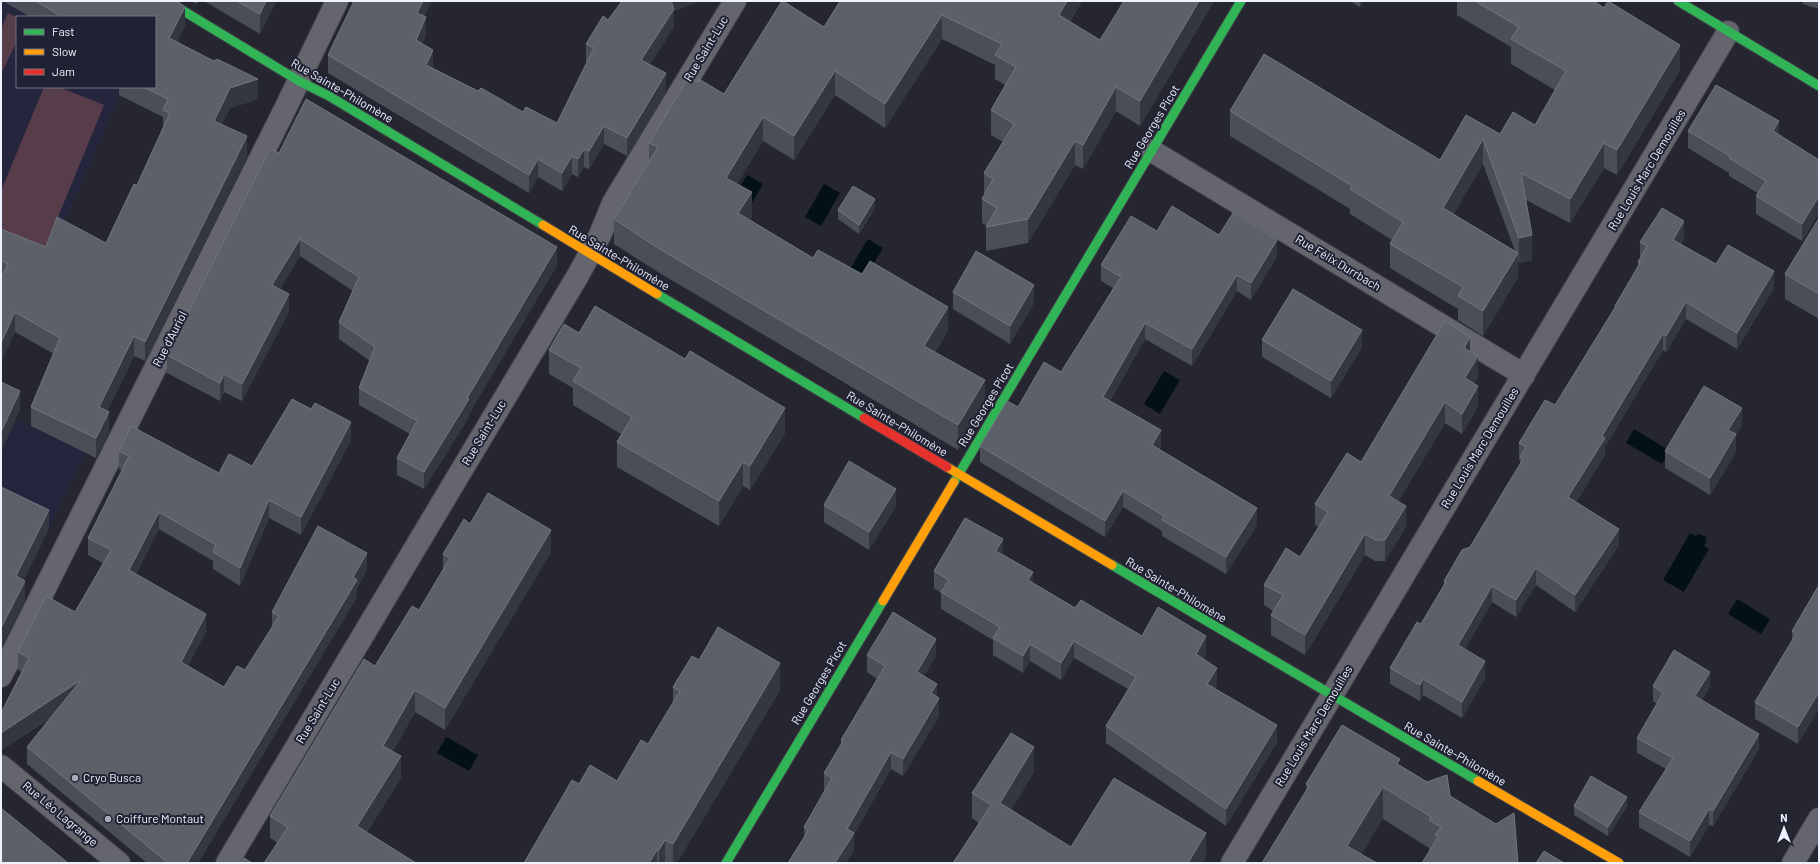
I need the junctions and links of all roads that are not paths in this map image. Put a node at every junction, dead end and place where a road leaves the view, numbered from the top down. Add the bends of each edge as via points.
1 (167, 1) edge
2 (337, 1) edge
3 (735, 1) edge
4 (1241, 1) edge
5 (1678, 1) edge
6 (1728, 32) junction
7 (299, 81) junction
8 (1819, 86) edge
9 (1152, 151) junction
10 (589, 253) junction
11 (1524, 375) junction
12 (958, 474) junction
13 (1, 676) edge
14 (1331, 696) junction
15 (1, 766) edge
16 (1819, 820) edge
17 (119, 863) edge
18 (227, 863) edge
19 (726, 863) edge
20 (1232, 863) edge
21 (1619, 863) edge
22 (1793, 863) edge

1 - 7 street, Rue Sainte-Philomène
2 - 7 street, Rue d'Auriol
3 - 10 street, Rue Saint-Luc via 613,203 600,235
4 - 9 street, Rue Georges Picot
5 - 6 street
6 - 8 street
6 - 11 street, Rue Louis Marc Demouilles
7 - 10 street, Rue Sainte-Philomène via 329,96
7 - 13 street, Rue d'Auriol
9 - 11 street, Rue Félix Durrbach
9 - 12 street, Rue Georges Picot
10 - 12 street, Rue Sainte-Philomène
10 - 18 street, Rue Saint-Luc
11 - 14 street, Rue Louis Marc Demouilles
12 - 14 street, Rue Sainte-Philomène
12 - 19 street, Rue Georges Picot
14 - 20 street, Rue Louis Marc Demouilles
14 - 21 street, Rue Sainte-Philomène
15 - 17 street, Rue Léo Lagrange
16 - 22 street

